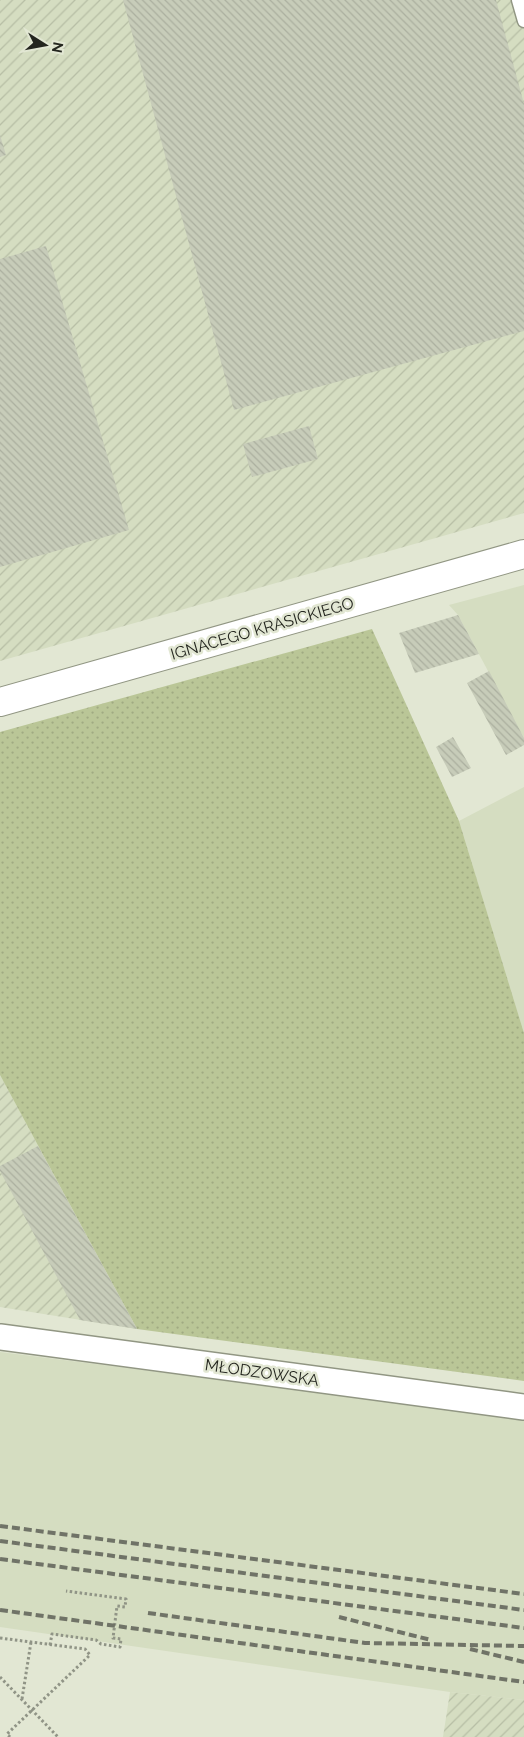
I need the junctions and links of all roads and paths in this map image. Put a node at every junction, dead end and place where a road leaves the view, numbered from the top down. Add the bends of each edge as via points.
1 (518, 0) edge
2 (524, 21) edge
3 (524, 554) edge
4 (0, 702) edge
5 (0, 1337) edge
6 (524, 1406) edge
7 (66, 1591) dead end
8 (0, 1638) edge
9 (31, 1642) junction
10 (50, 1645) junction
11 (80, 1665) junction
12 (83, 1669) dead end
13 (0, 1677) edge
14 (22, 1699) junction
15 (33, 1710) junction
16 (10, 1737) edge
17 (58, 1737) edge

1 - 2 lane
3 - 4 street, IGNACEGO KRASICKIEGO
5 - 6 street, MŁODZOWSKA
7 - 10 path via 126,1600 124,1607 117,1606 113,1638 121,1639 120,1647 52,1634
8 - 9 path
9 - 10 path
9 - 14 path
10 - 11 path via 85,1649 90,1655
11 - 12 path
11 - 15 path
13 - 14 path
14 - 15 path
15 - 16 path via 7,1734
15 - 17 path

